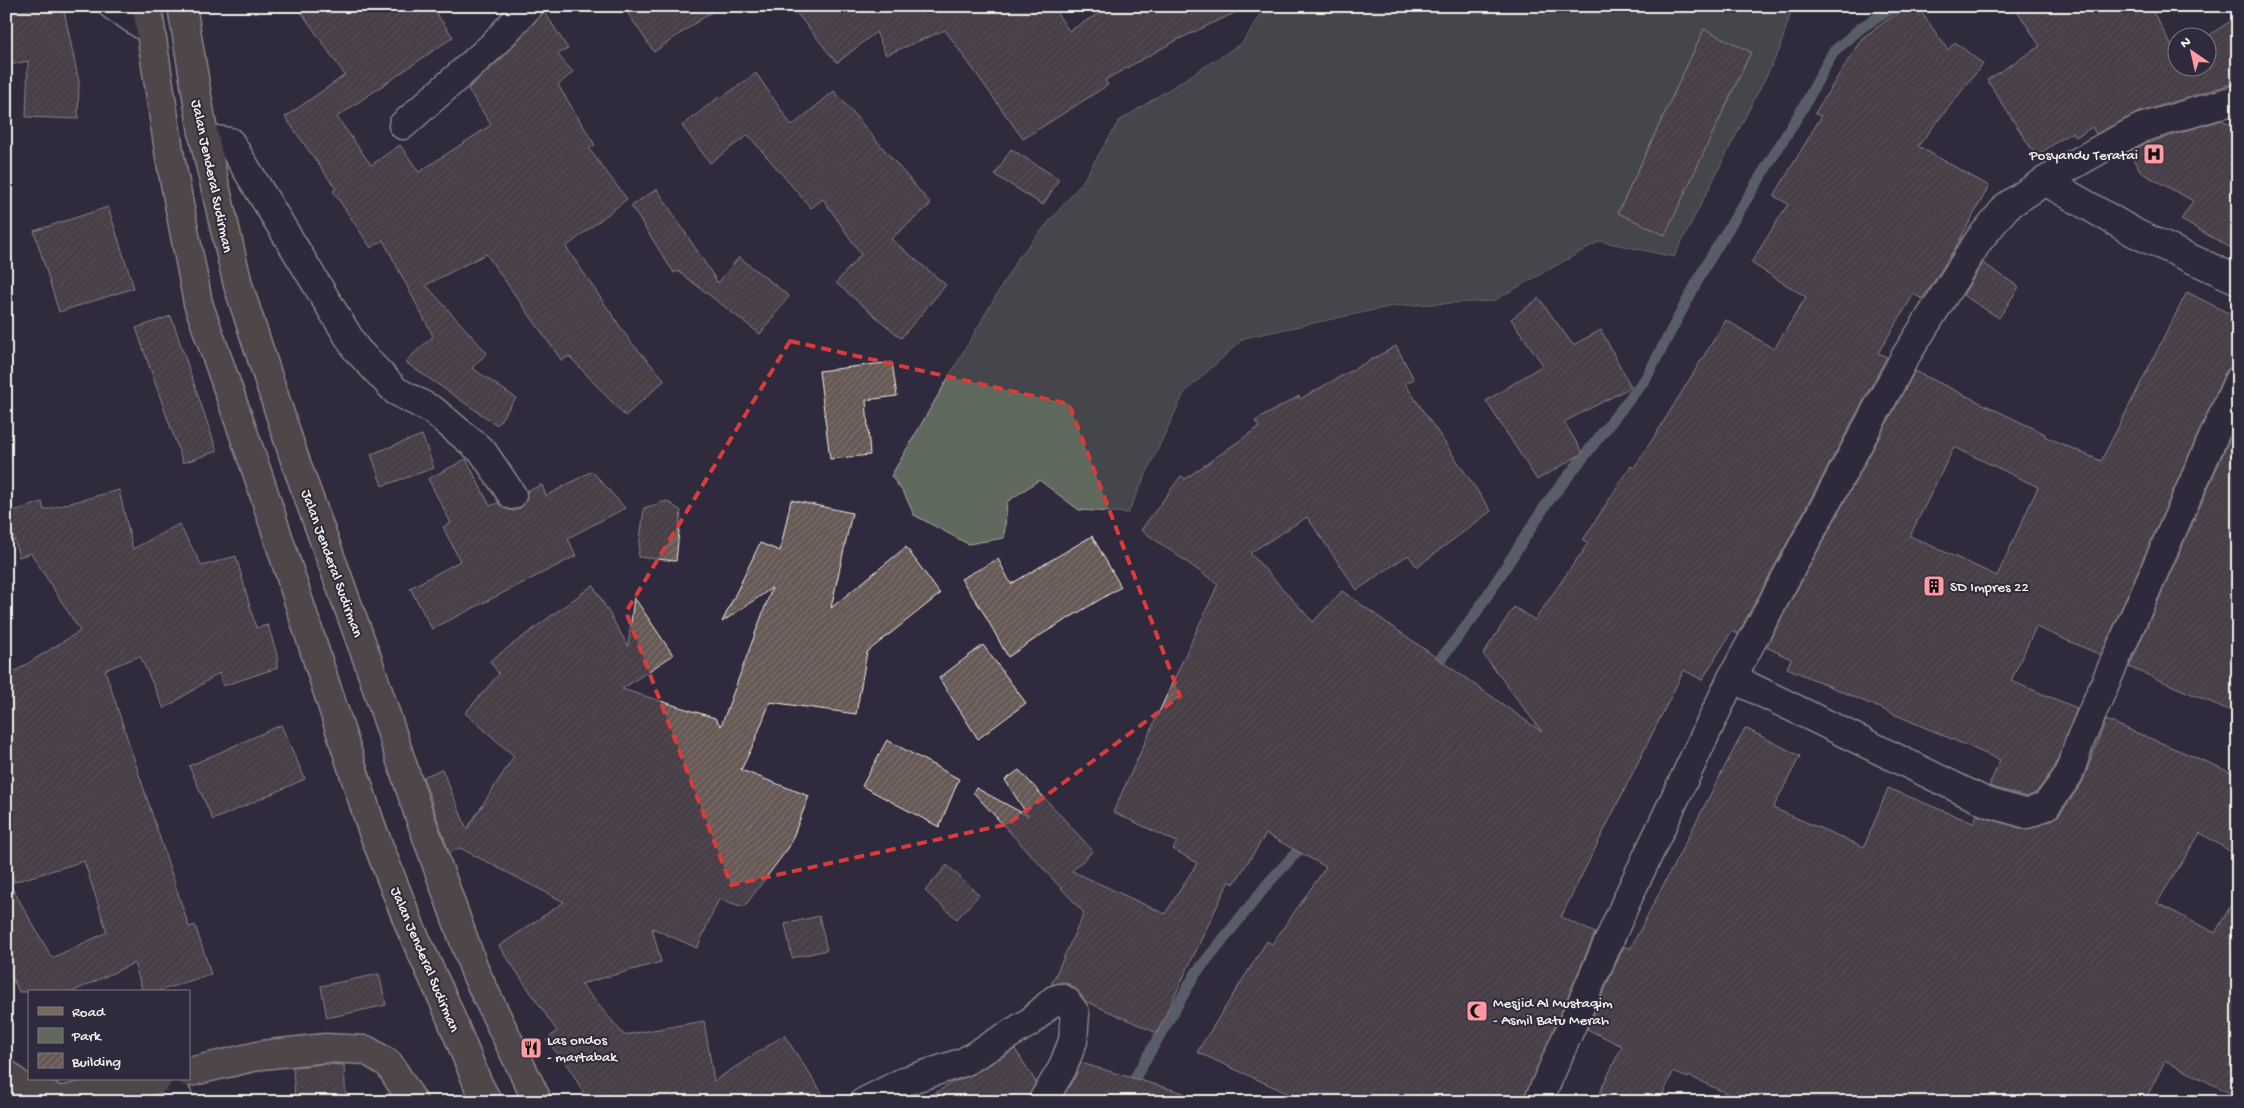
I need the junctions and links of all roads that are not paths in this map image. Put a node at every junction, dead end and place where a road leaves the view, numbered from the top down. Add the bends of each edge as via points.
1 (113, 6) edge
2 (182, 6) edge
3 (529, 6) edge
4 (148, 18) edge
5 (2238, 99) edge
6 (403, 124) dead end
7 (204, 138) junction
8 (2045, 181) junction
9 (2238, 280) edge
10 (2238, 381) edge
11 (512, 495) dead end
12 (1732, 678) junction
13 (190, 1072) edge
14 (6, 1074) edge
15 (153, 1080) edge
16 (169, 1080) edge
17 (180, 1102) edge
18 (413, 1102) edge
19 (488, 1102) edge
20 (538, 1102) edge
21 (864, 1102) edge
22 (1042, 1102) edge
23 (1538, 1102) edge

1 - 4 street
2 - 7 main road, Jalan Jenderal Sudirman
3 - 6 street via 491,47
4 - 19 main road, Jalan Jenderal Sudirman via 198,303 259,478 372,829 411,928
5 - 8 street via 2141,128
7 - 11 street via 230,142 356,349 396,391 434,411 484,452
7 - 20 main road, Jalan Jenderal Sudirman via 238,285 295,460 476,974
8 - 9 street via 2137,234
8 - 12 street via 2006,206 1979,240 1921,332
10 - 12 street via 2081,738 2069,774 2046,806 2027,814 1986,802
12 - 23 street via 1630,893
13 - 18 main road via 262,1055 326,1048 366,1050 389,1064
14 - 15 main road via 20,1086 61,1101
16 - 17 street
21 - 22 street via 905,1081 964,1062 1030,1022 1060,998 1075,1013 1073,1041 1062,1069

